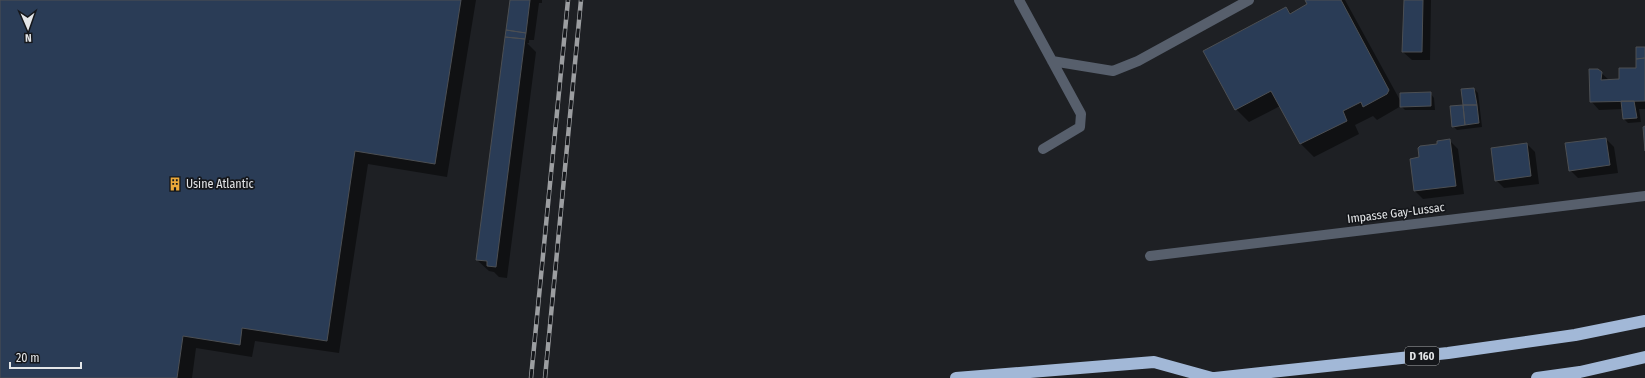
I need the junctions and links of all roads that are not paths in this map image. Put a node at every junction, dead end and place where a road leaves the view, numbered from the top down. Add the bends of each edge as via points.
1 (1019, 0) edge
2 (1249, 0) edge
3 (1052, 61) junction
4 (1043, 149) dead end
5 (1645, 196) edge
6 (1150, 256) dead end
7 (1645, 321) edge
8 (1645, 357) edge
9 (956, 378) edge
10 (1214, 378) edge
11 (1537, 378) edge

1 - 3 street
2 - 3 street via 1138,61 1112,70
3 - 4 street via 1081,114 1080,127
5 - 6 street, Impasse Gay-Lussac
7 - 10 highway, D 160 via 1575,335 1448,353
8 - 11 highway via 1580,372
9 - 10 highway via 1154,362

